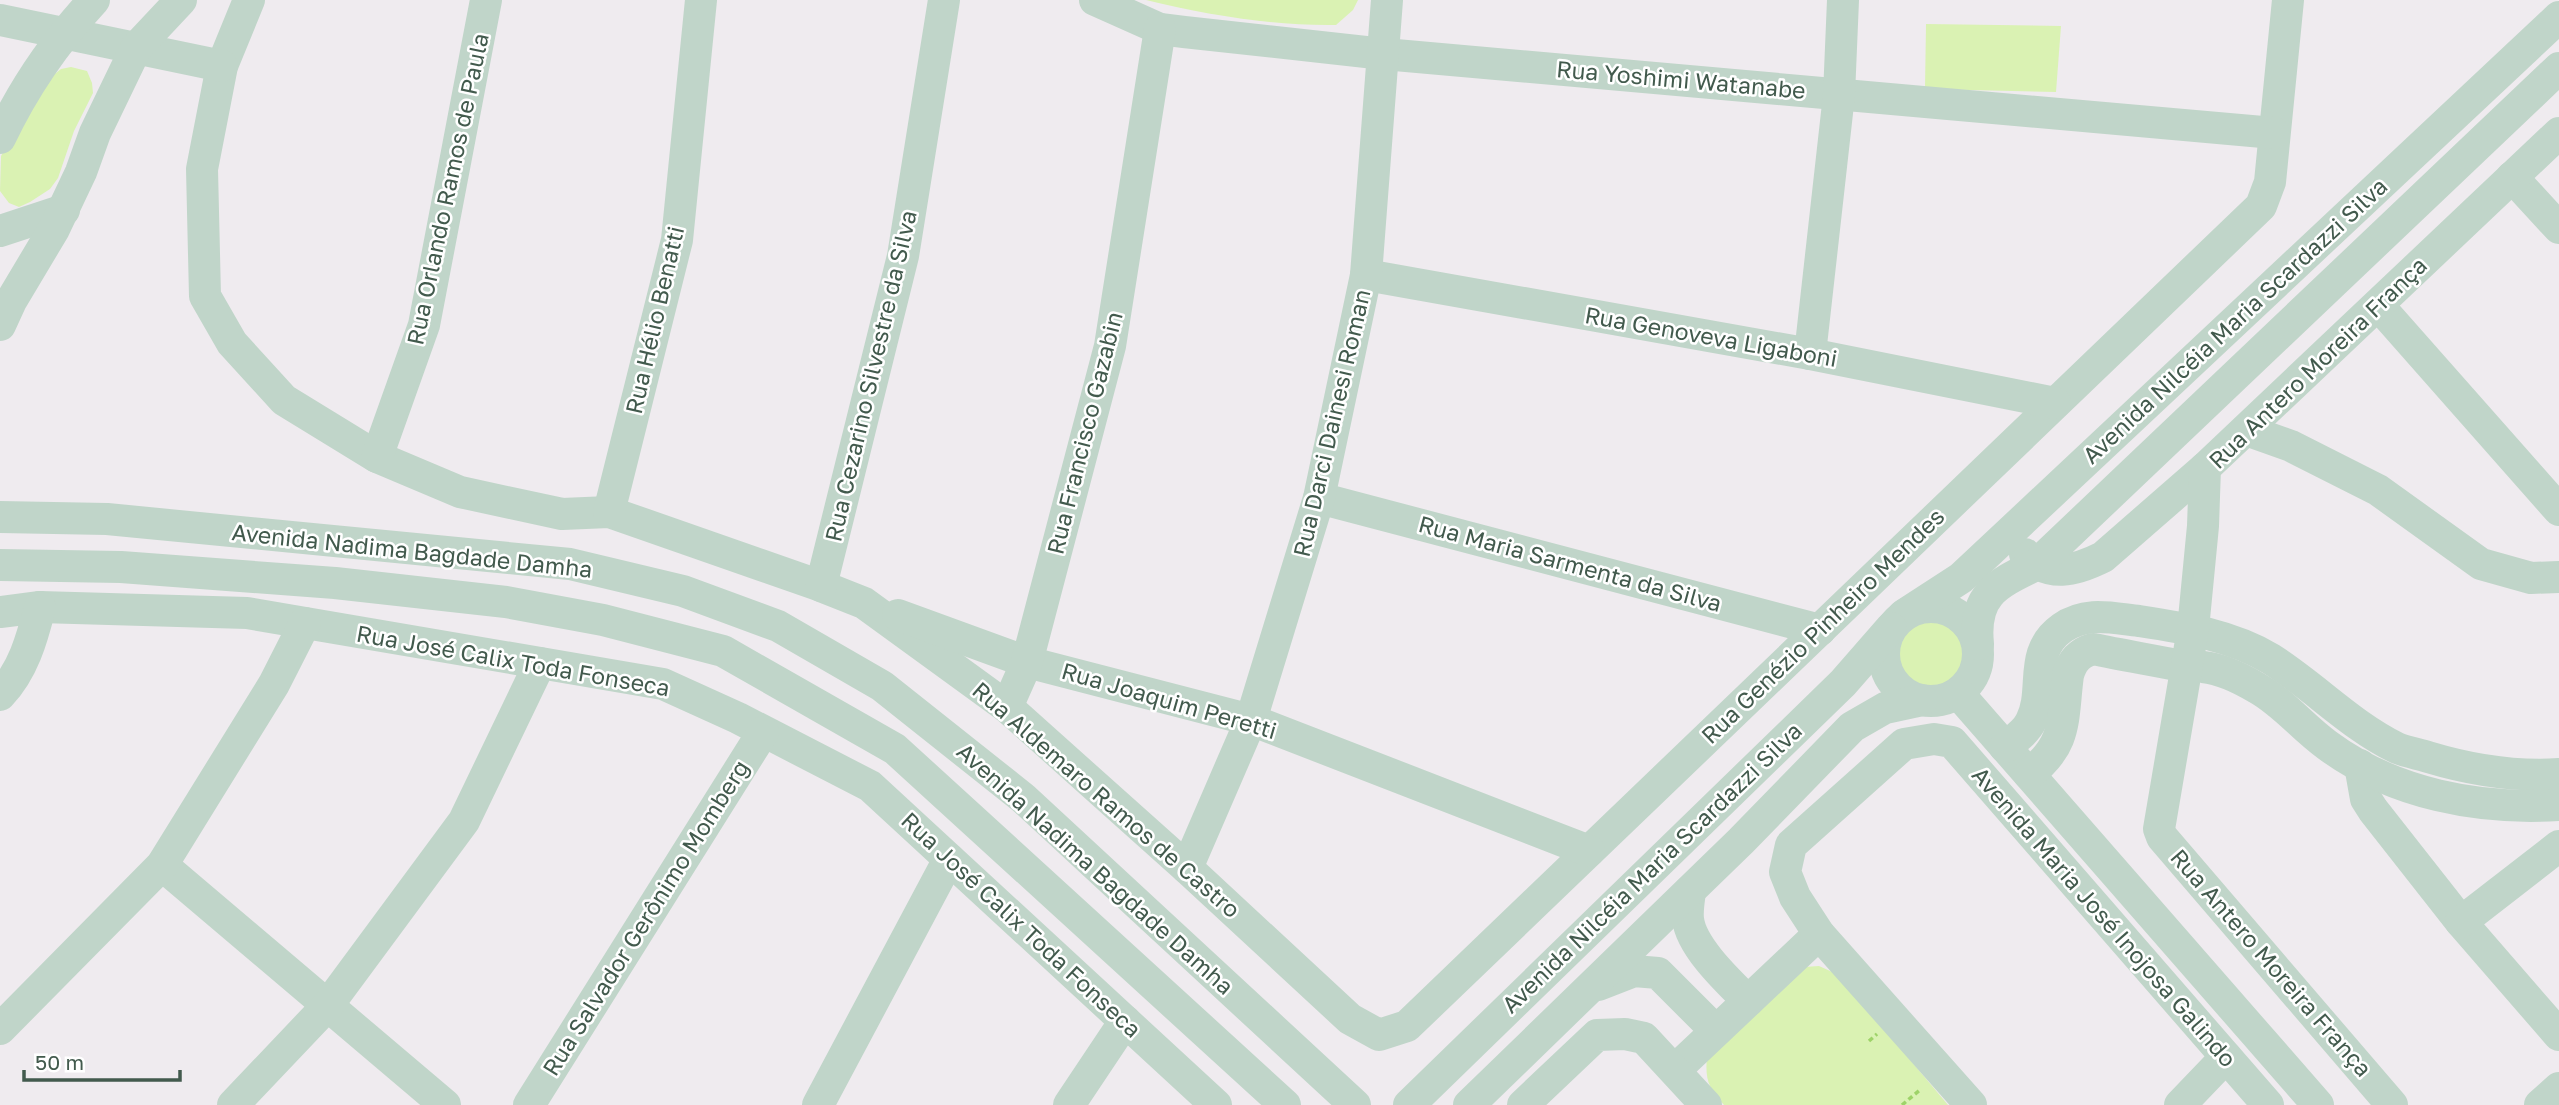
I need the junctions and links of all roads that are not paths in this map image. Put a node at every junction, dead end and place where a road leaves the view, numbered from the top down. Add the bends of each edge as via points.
1 (94, 0) edge
2 (181, 0) edge
3 (249, 0) edge
4 (486, 0) edge
5 (701, 0) edge
6 (944, 0) edge
7 (1095, 0) edge
8 (1387, 0) edge
9 (1843, 0) edge
10 (2288, 0) edge
11 (2559, 17) edge
12 (0, 20) edge
13 (1160, 29) junction
14 (64, 33) junction
15 (136, 48) junction
16 (1384, 54) junction
17 (222, 66) junction
18 (2559, 68) edge
19 (1839, 94) junction
20 (2559, 132) edge
21 (2274, 133) junction
22 (0, 138) edge
23 (2512, 177) junction
24 (64, 210) junction
25 (2559, 228) edge
26 (0, 231) edge
27 (1366, 275) junction
28 (2378, 305) junction
29 (0, 325) edge
30 (1810, 354) junction
31 (2055, 403) junction
32 (2246, 430) junction
33 (377, 457) junction
34 (2205, 468) junction
35 (1319, 498) junction
36 (2559, 510) edge
37 (609, 512) junction
38 (1, 517) edge
39 (2007, 535) junction
40 (0, 565) edge
41 (2036, 565) junction
42 (2559, 577) edge
43 (821, 586) junction
44 (864, 603) junction
45 (40, 607) junction
46 (0, 612) edge
47 (1898, 621) junction
48 (305, 623) junction
49 (2064, 627) junction
50 (2193, 629) junction
51 (1820, 630) junction
52 (1978, 644) junction
53 (2083, 653) junction
54 (1027, 662) junction
55 (540, 663) junction
56 (2187, 667) junction
57 (1958, 693) junction
58 (0, 695) edge
59 (1922, 701) junction
60 (1007, 707) junction
61 (1251, 720) junction
62 (763, 732) junction
63 (2005, 747) junction
64 (2360, 765) junction
65 (2029, 774) junction
66 (2559, 774) edge
67 (2559, 805) edge
68 (1712, 811) junction
69 (1741, 841) junction
70 (2559, 846) edge
71 (1589, 852) junction
72 (949, 859) junction
73 (162, 865) junction
74 (1187, 868) junction
75 (1690, 891) junction
76 (2461, 922) junction
77 (1819, 934) junction
78 (1561, 957) junction
79 (1590, 988) junction
80 (1748, 1001) junction
81 (328, 1005) junction
82 (1125, 1021) junction
83 (0, 1029) edge
84 (1716, 1031) junction
85 (1379, 1035) joint
86 (2559, 1035) edge
87 (2226, 1056) junction
88 (1675, 1069) junction
89 (2559, 1088) edge
90 (233, 1105) edge
91 (445, 1105) edge
92 (529, 1105) edge
93 (818, 1105) edge
94 (1069, 1105) edge
95 (1216, 1105) edge
96 (1285, 1105) edge
97 (1355, 1105) edge
98 (1409, 1105) edge
99 (1469, 1105) edge
100 (1523, 1105) edge
101 (1706, 1105) edge
102 (1971, 1105) edge
103 (2180, 1105) edge
104 (2268, 1105) edge
105 (2318, 1105) edge
106 (2392, 1105) edge
107 (2540, 1105) edge

1 - 14 street
2 - 15 street
3 - 17 street, Rua Aldemaro Ramos de Castro
4 - 33 street, Rua Orlando Ramos de Paula via 424,325
5 - 37 street, Rua Hélio Benatti via 677,240
6 - 43 street, Rua Cezarino Silvestre da Silva via 903,256
7 - 13 street, Rua Yoshimi Watanabe
8 - 16 street, Rua Darci Dainesi Roman
9 - 19 street
10 - 21 street
11 - 39 street, Avenida Nilcéia Maria Scardazzi Silva
12 - 14 street
13 - 16 street, Rua Yoshimi Watanabe
13 - 54 street, Rua Francisco Gazabin via 1110,346
14 - 15 street
14 - 22 street
15 - 17 street
15 - 24 street via 94,133
16 - 19 street, Rua Yoshimi Watanabe
16 - 27 street, Rua Darci Dainesi Roman
17 - 33 street, Rua Aldemaro Ramos de Castro via 202,169 205,296 232,343 284,400
18 - 41 street, Avenida Nilcéia Maria Scardazzi Silva
19 - 21 street, Rua Yoshimi Watanabe
19 - 30 street
20 - 23 street, Rua Antero Moreira França
21 - 31 street, Rua Genézio Pinheiro Mendes via 2270,182 2261,206
23 - 25 street
23 - 28 street, Rua Antero Moreira França
24 - 26 street
24 - 29 street
27 - 30 street, Rua Genoveva Ligaboni
27 - 35 street, Rua Darci Dainesi Roman
28 - 32 street, Rua Antero Moreira França
28 - 36 street
30 - 31 street, Rua Genoveva Ligaboni
31 - 51 street, Rua Genézio Pinheiro Mendes
32 - 34 street, Rua Antero Moreira França
32 - 42 street via 2291,446 2378,490 2481,564 2531,578
33 - 37 street, Rua Aldemaro Ramos de Castro via 460,492 562,514
34 - 41 street via 2103,557 2068,570
34 - 50 street, Rua Antero Moreira França
35 - 51 street, Rua Maria Sarmenta da Silva
35 - 61 street, Rua Darci Dainesi Roman
37 - 43 street, Rua Aldemaro Ramos de Castro
38 - 97 street, Avenida Nadima Bagdade Damha via 107,519 570,564 683,591 778,626 883,686 1023,798
39 - 41 street
39 - 47 street, Avenida Nilcéia Maria Scardazzi Silva via 1961,578
40 - 96 street, Avenida Nadima Bagdade Damha via 148,569 506,602 603,620 723,651 895,749
41 - 52 street, Avenida Nilcéia Maria Scardazzi Silva via 1990,592 1980,611
43 - 44 street, Rua Aldemaro Ramos de Castro
44 - 54 street, Rua Joaquim Peretti
44 - 60 street, Rua Aldemaro Ramos de Castro
45 - 46 street, Rua José Calix Toda Fonseca
45 - 48 street, Rua José Calix Toda Fonseca via 247,613
45 - 58 street via 32,640 12,682
47 - 52 street via 1919,608 1949,610 1972,629
47 - 59 street via 1885,642 1887,673 1907,695
47 - 68 street, Avenida Nilcéia Maria Scardazzi Silva via 1843,683
48 - 55 street, Rua José Calix Toda Fonseca
48 - 73 street via 274,684
49 - 50 street via 2081,618 2100,616
49 - 53 street
49 - 63 street via 2041,657 2031,723
50 - 56 street, Rua Antero Moreira França
50 - 66 street via 2270,659 2346,717 2398,748 2496,773
51 - 71 street, Rua Genézio Pinheiro Mendes
52 - 57 street via 1975,671
53 - 56 street via 2093,649
53 - 65 street via 2071,664 2056,746
54 - 60 street, Rua Francisco Gazabin
54 - 61 street, Rua Joaquim Peretti
55 - 62 street, Rua José Calix Toda Fonseca via 663,684
55 - 81 street via 464,821
56 - 64 street via 2204,667 2258,688 2326,745
56 - 106 street, Rua Antero Moreira França via 2159,829 2162,837
57 - 59 street
57 - 63 street
59 - 69 street, Avenida Nilcéia Maria Scardazzi Silva via 1885,708 1852,727
60 - 74 street, Rua Aldemaro Ramos de Castro
61 - 71 street, Rua Joaquim Peretti
61 - 74 street, Rua Darci Dainesi Roman
62 - 72 street, Rua José Calix Toda Fonseca via 870,786
62 - 92 street, Rua Salvador Gerônimo Momberg
63 - 65 street
64 - 67 street via 2412,788 2450,798 2490,805
64 - 76 street via 2366,799
65 - 105 street
68 - 69 street
68 - 78 street, Avenida Nilcéia Maria Scardazzi Silva
69 - 75 street, Avenida Nilcéia Maria Scardazzi Silva
70 - 76 street
71 - 85 street, Rua Genézio Pinheiro Mendes via 1407,1026
72 - 82 street, Rua José Calix Toda Fonseca
72 - 93 street
73 - 81 street
73 - 83 street
74 - 85 street, Rua Aldemaro Ramos de Castro via 1350,1019
75 - 79 street, Avenida Nilcéia Maria Scardazzi Silva
75 - 80 street via 1688,922 1697,940 1710,962
76 - 86 street
77 - 80 street
77 - 87 street, Avenida Maria José Inojosa Galindo via 1785,872 1791,845 1904,744 1934,739 1952,742
77 - 102 street
78 - 79 street
78 - 98 street, Avenida Nilcéia Maria Scardazzi Silva
79 - 84 street via 1634,971 1658,973
79 - 99 street, Avenida Nilcéia Maria Scardazzi Silva
80 - 84 street
81 - 90 street
81 - 91 street
82 - 94 street
82 - 95 street, Rua José Calix Toda Fonseca
84 - 88 street
87 - 103 street
87 - 104 street, Avenida Maria José Inojosa Galindo
88 - 100 street via 1644,1038 1597,1035
88 - 101 street
89 - 107 street

